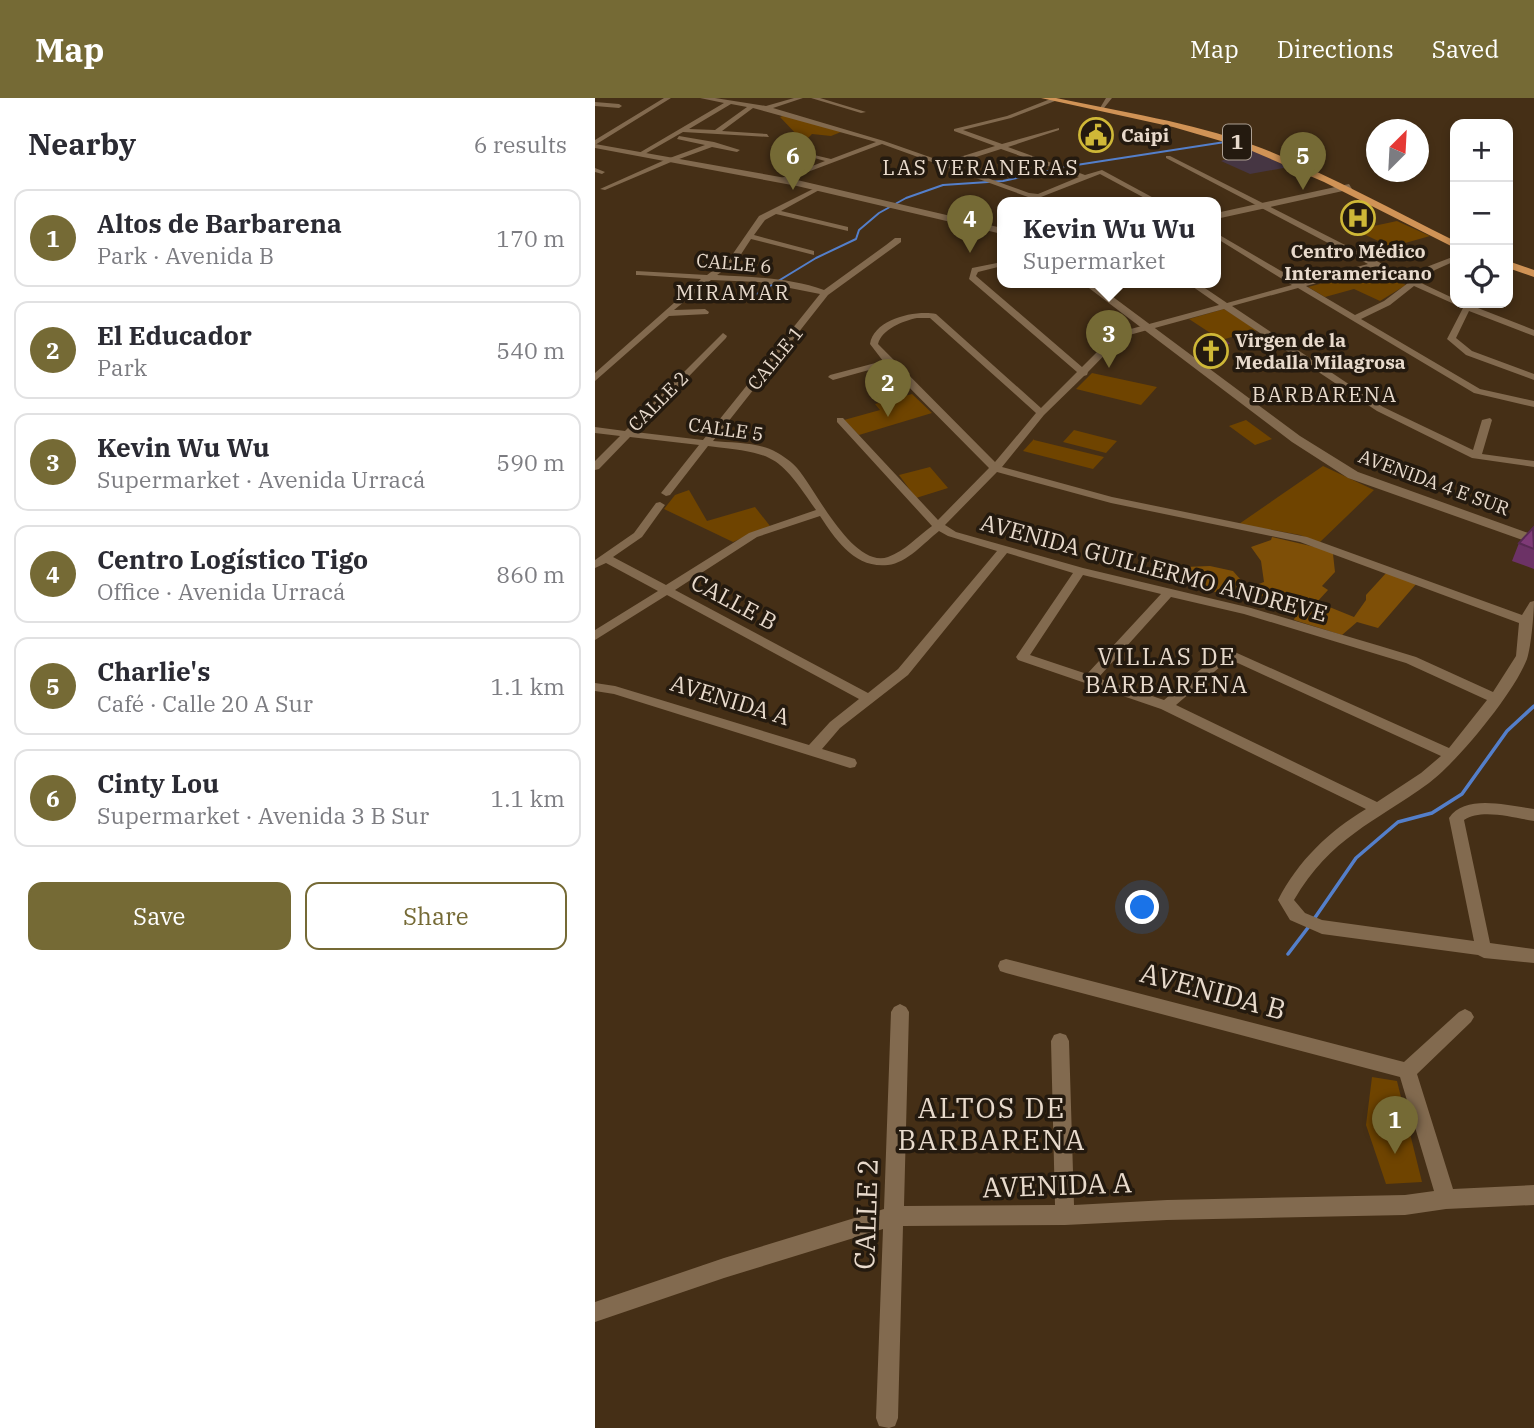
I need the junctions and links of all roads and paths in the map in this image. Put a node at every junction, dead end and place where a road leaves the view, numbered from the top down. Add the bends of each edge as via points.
1 (606, 98) edge
2 (668, 98) edge
3 (703, 98) edge
4 (746, 98) edge
5 (800, 98) edge
6 (814, 98) edge
7 (1109, 98) edge
8 (1055, 99) edge
9 (731, 102) junction
10 (596, 104) edge
11 (753, 105) junction
12 (619, 106) dead end
13 (1102, 107) junction
14 (766, 108) junction
15 (863, 111) dead end
16 (1057, 129) dead end
17 (681, 130) junction
18 (717, 132) junction
19 (670, 136) junction
20 (767, 136) dead end
21 (882, 142) junction
22 (595, 144) edge
23 (715, 144) junction
24 (999, 147) junction
25 (737, 150) dead end
26 (795, 151) dead end
27 (641, 154) junction
28 (1168, 157) dead end
29 (671, 160) junction
30 (831, 161) junction
31 (946, 164) junction
32 (1082, 176) junction
33 (781, 180) junction
34 (819, 188) junction
35 (1345, 188) junction
36 (603, 189) dead end
37 (1149, 197) edge
38 (1261, 206) junction
39 (774, 211) junction
40 (1221, 215) edge
41 (845, 229) dead end
42 (997, 231) edge
43 (749, 236) junction
44 (1450, 237) edge
45 (1221, 238) edge
46 (898, 240) dead end
47 (1450, 242) edge
48 (811, 253) dead end
49 (1450, 260) edge
50 (997, 265) edge
51 (1372, 265) junction
52 (1513, 268) edge
53 (639, 273) dead end
54 (710, 276) junction
55 (1534, 277) edge
56 (1300, 285) junction
57 (1412, 285) junction
58 (1094, 288) edge
59 (1199, 288) edge
60 (825, 293) junction
61 (1224, 305) junction
62 (1466, 309) junction
63 (705, 312) dead end
64 (668, 313) junction
65 (1353, 319) junction
66 (1147, 326) junction
67 (1534, 333) edge
68 (723, 336) dead end
69 (889, 362) junction
70 (1084, 373) junction
71 (595, 377) edge
72 (833, 377) dead end
73 (1534, 377) edge
74 (1534, 404) edge
75 (1041, 413) junction
76 (840, 420) dead end
77 (1487, 420) dead end
78 (595, 430) edge
79 (627, 433) junction
80 (706, 444) junction
81 (1476, 456) junction
82 (1534, 464) edge
83 (595, 467) edge
84 (995, 468) junction
85 (666, 493) dead end
86 (660, 505) dead end
87 (820, 512) junction
88 (938, 526) junction
89 (1534, 540) edge
90 (1003, 551) junction
91 (600, 561) edge
92 (1080, 571) junction
93 (667, 590) junction
94 (1170, 592) junction
95 (1534, 605) edge
96 (1524, 620) junction
97 (595, 636) edge
98 (1090, 679) junction
99 (595, 687) edge
100 (867, 698) junction
101 (1496, 699) junction
102 (1166, 706) junction
103 (812, 751) junction
104 (1452, 755) junction
105 (851, 764) dead end
106 (1379, 809) junction
107 (1534, 815) edge
108 (1484, 951) junction
109 (1534, 956) edge
110 (1006, 966) dead end
111 (900, 1012) dead end
112 (1465, 1017) dead end
113 (1060, 1041) dead end
114 (1407, 1071) junction
115 (1534, 1195) edge
116 (1445, 1199) junction
117 (1065, 1215) junction
118 (894, 1216) junction
119 (595, 1312) edge
120 (887, 1418) dead end

1 - 10 street
2 - 22 street
3 - 9 street
4 - 9 street
5 - 14 street
6 - 15 street
7 - 13 street
8 - 13 highway, 1
8 - 24 street via 956,130
8 - 35 highway, 1 via 1236,142
9 - 11 street
9 - 17 street
10 - 12 street
11 - 14 street
11 - 18 street
13 - 35 highway, 1 via 1251,143
14 - 21 street
16 - 24 street
17 - 18 street
17 - 19 street
18 - 20 street
19 - 23 street
19 - 27 street
21 - 30 street
21 - 31 street
22 - 27 street
23 - 25 street
23 - 29 street
24 - 31 street
24 - 32 street
26 - 30 street
27 - 29 street
28 - 38 street
29 - 33 street
29 - 36 street
30 - 33 street
31 - 32 street via 1034,196
32 - 37 street via 1100,171
33 - 34 street
34 - 39 street
34 - 42 street
35 - 38 street
35 - 44 highway, 1
35 - 47 highway, 1
38 - 40 street
38 - 51 street
39 - 41 street
39 - 43 street via 762,218
43 - 48 street
43 - 54 street via 733,260
45 - 56 street
46 - 60 street, CALLE 1
49 - 57 street via 1431,268
50 - 70 street via 972,272 972,277
51 - 56 street
51 - 57 street
52 - 55 highway
53 - 54 street, CALLE 6
54 - 60 street, CALLE 6 via 768,281
54 - 64 street
56 - 61 street
56 - 65 street
57 - 62 street
57 - 65 street
58 - 66 street, AVENIDA 4 E SUR
59 - 61 street
60 - 80 street, CALLE 1
61 - 66 street
61 - 81 street via 1380,409
62 - 67 street
62 - 73 street via 1451,339 1469,353
63 - 64 street
64 - 71 street
65 - 74 street via 1477,391
66 - 70 street via 1119,335
66 - 89 street, AVENIDA 4 E SUR via 1296,439 1353,475
68 - 79 street, CALLE 2
69 - 72 street
69 - 75 street via 878,351 875,338 890,325 927,315
69 - 84 street
70 - 75 street
75 - 84 street
76 - 88 street, AVENIDA GUILLERMO ANDREVE
77 - 81 street
78 - 79 street, CALLE 5
79 - 80 street, CALLE 5
79 - 83 street, CALLE 2
80 - 85 street, CALLE 1
80 - 87 street, CALLE 5 via 759,449 783,460
81 - 82 street
84 - 88 street
84 - 96 street via 1111,500 1303,538
86 - 91 street via 638,535
87 - 88 street, CALLE 5 via 844,542 865,558 887,562
87 - 93 street via 753,536
88 - 90 street, AVENIDA GUILLERMO ANDREVE
90 - 92 street, AVENIDA GUILLERMO ANDREVE
90 - 100 street via 903,672
91 - 93 street, CALLE B
92 - 94 street, AVENIDA GUILLERMO ANDREVE
92 - 98 street via 1022,657
93 - 97 street
93 - 100 street, CALLE B
94 - 98 street
94 - 101 street, AVENIDA GUILLERMO ANDREVE via 1411,660
95 - 96 street
96 - 101 street via 1522,658
98 - 102 street
99 - 103 street, AVENIDA A
100 - 103 street
101 - 104 street
102 - 104 street via 1229,653
102 - 106 street
103 - 105 street, AVENIDA A
104 - 106 street via 1416,787
106 - 108 street via 1346,828 1305,871 1286,900 1290,912 1322,927
107 - 108 street via 1473,809 1456,818
108 - 109 street
110 - 114 street, AVENIDA B
111 - 118 street, CALLE 2
112 - 114 street
113 - 117 street
114 - 116 street
115 - 116 street, AVENIDA A
116 - 117 street, AVENIDA A via 1405,1205
117 - 118 street, AVENIDA A
118 - 119 street, AVENIDA A
118 - 120 street, CALLE 2

